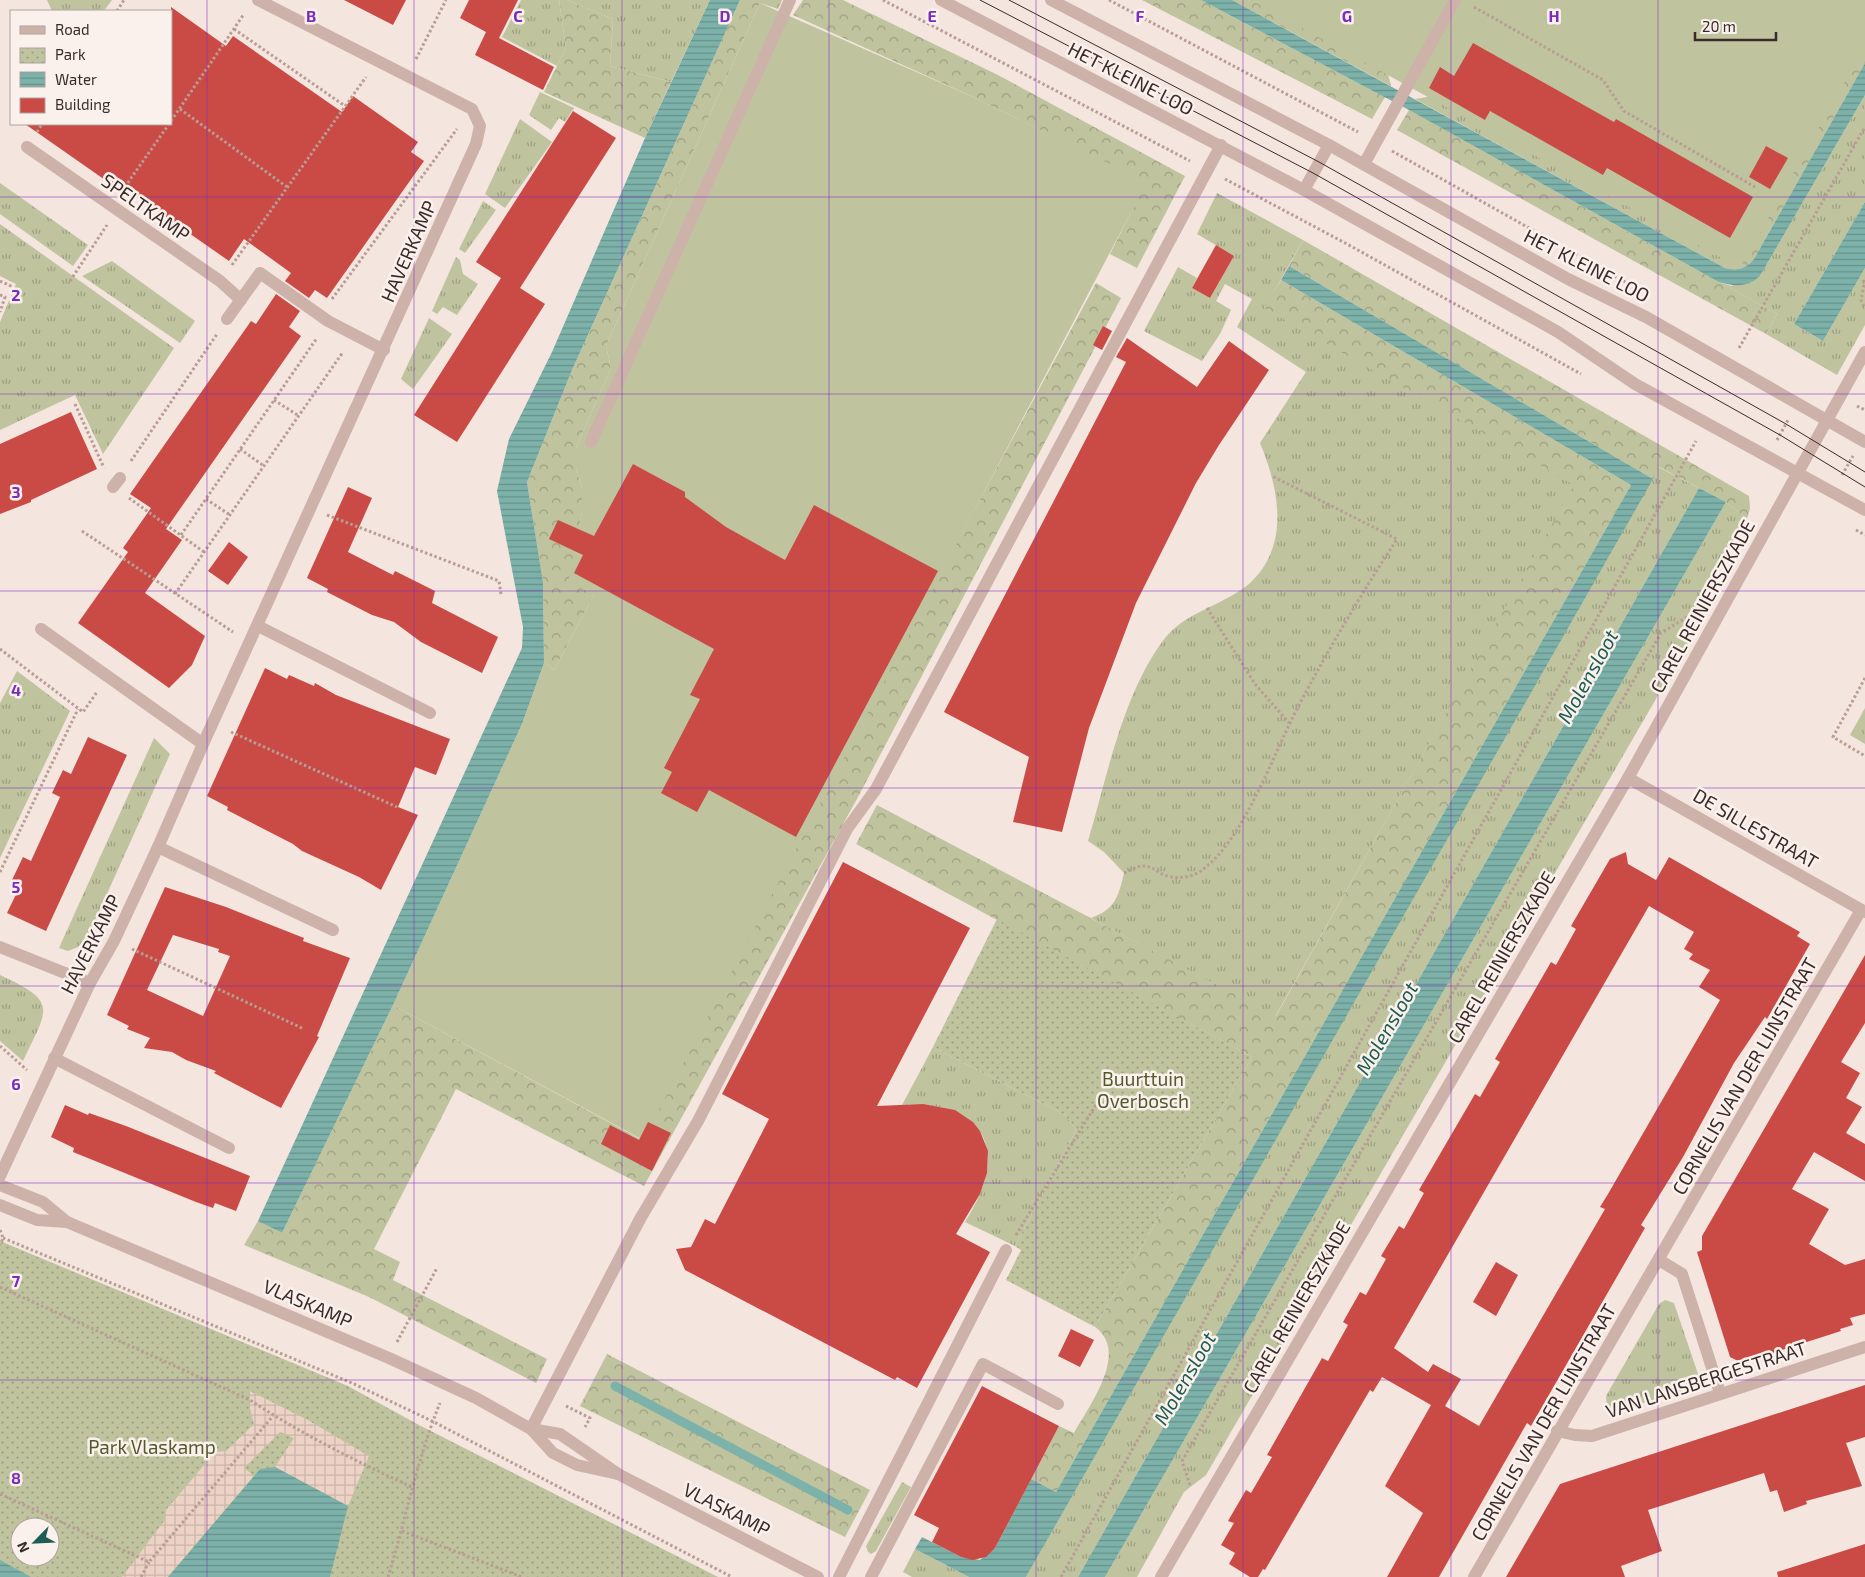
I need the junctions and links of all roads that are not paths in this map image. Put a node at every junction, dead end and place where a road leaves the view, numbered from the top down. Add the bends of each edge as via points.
1 (790, 0) edge
2 (941, 0) edge
3 (1051, 0) edge
4 (1455, 0) edge
5 (254, 4) edge
6 (1221, 145) junction
7 (1329, 145) junction
8 (27, 147) dead end
9 (1364, 164) junction
10 (1304, 190) junction
11 (241, 300) junction
12 (228, 319) road end
13 (384, 350) junction
14 (1865, 352) edge
15 (1827, 420) junction
16 (591, 442) dead end
17 (1865, 442) edge
18 (1796, 474) junction
19 (1865, 510) edge
20 (258, 626) junction
21 (40, 629) dead end
22 (430, 713) dead end
23 (203, 744) junction
24 (1628, 778) junction
25 (158, 847) junction
26 (1863, 911) edge
27 (333, 930) dead end
28 (0, 947) edge
29 (90, 984) junction
30 (54, 1058) junction
31 (229, 1148) dead end
32 (0, 1176) edge
33 (0, 1185) edge
34 (0, 1205) edge
35 (66, 1222) junction
36 (1006, 1250) road end
37 (1659, 1260) junction
38 (1865, 1346) edge
39 (1720, 1393) junction
40 (1058, 1404) dead end
41 (531, 1429) junction
42 (1557, 1431) junction
43 (618, 1474) junction
44 (818, 1577) edge
45 (838, 1577) edge
46 (871, 1577) edge
47 (1162, 1577) edge
48 (1474, 1577) edge

1 - 16 street
2 - 6 street, HET KLEINE LOO
3 - 7 street, HET KLEINE LOO
4 - 9 street
5 - 13 street, HAVERKAMP via 379,61 472,109 480,126 476,144
6 - 10 street, HET KLEINE LOO
6 - 41 street via 876,789 847,829 698,1121 640,1219
7 - 9 street, HET KLEINE LOO
7 - 10 street
8 - 11 street, SPELTKAMP
9 - 15 street, HET KLEINE LOO via 1568,279 1646,316
10 - 18 street, HET KLEINE LOO via 1550,328 1634,384
11 - 12 street
11 - 13 street via 260,273 328,321
13 - 20 street, HAVERKAMP
14 - 15 street, CAREL REINIERSZKADE
15 - 17 street, HET KLEINE LOO
15 - 18 street, CAREL REINIERSZKADE
18 - 19 street, HET KLEINE LOO
18 - 24 street, CAREL REINIERSZKADE
20 - 22 street
20 - 23 street, HAVERKAMP
21 - 23 street
23 - 25 street, HAVERKAMP
24 - 26 street, DE SILLESTRAAT
24 - 47 street, CAREL REINIERSZKADE
25 - 27 street
25 - 29 street, HAVERKAMP
26 - 37 street, CORNELIS VAN DER LIJNSTRAAT
28 - 29 street
29 - 30 street, HAVERKAMP
30 - 31 street
30 - 32 street, HAVERKAMP
33 - 35 street, VLASKAMP via 43,1202
34 - 35 street, VLASKAMP via 37,1220
35 - 41 street, VLASKAMP via 389,1358
36 - 45 street
37 - 39 street via 1682,1274
37 - 42 street, CORNELIS VAN DER LIJNSTRAAT
38 - 39 street, VAN LANSBERGESTRAAT
39 - 42 street, VAN LANSBERGESTRAAT via 1592,1436
40 - 46 street via 983,1364
41 - 43 street, VLASKAMP via 560,1434
41 - 43 street, VLASKAMP via 553,1453 577,1465
42 - 48 street, CORNELIS VAN DER LIJNSTRAAT
43 - 44 street, VLASKAMP

